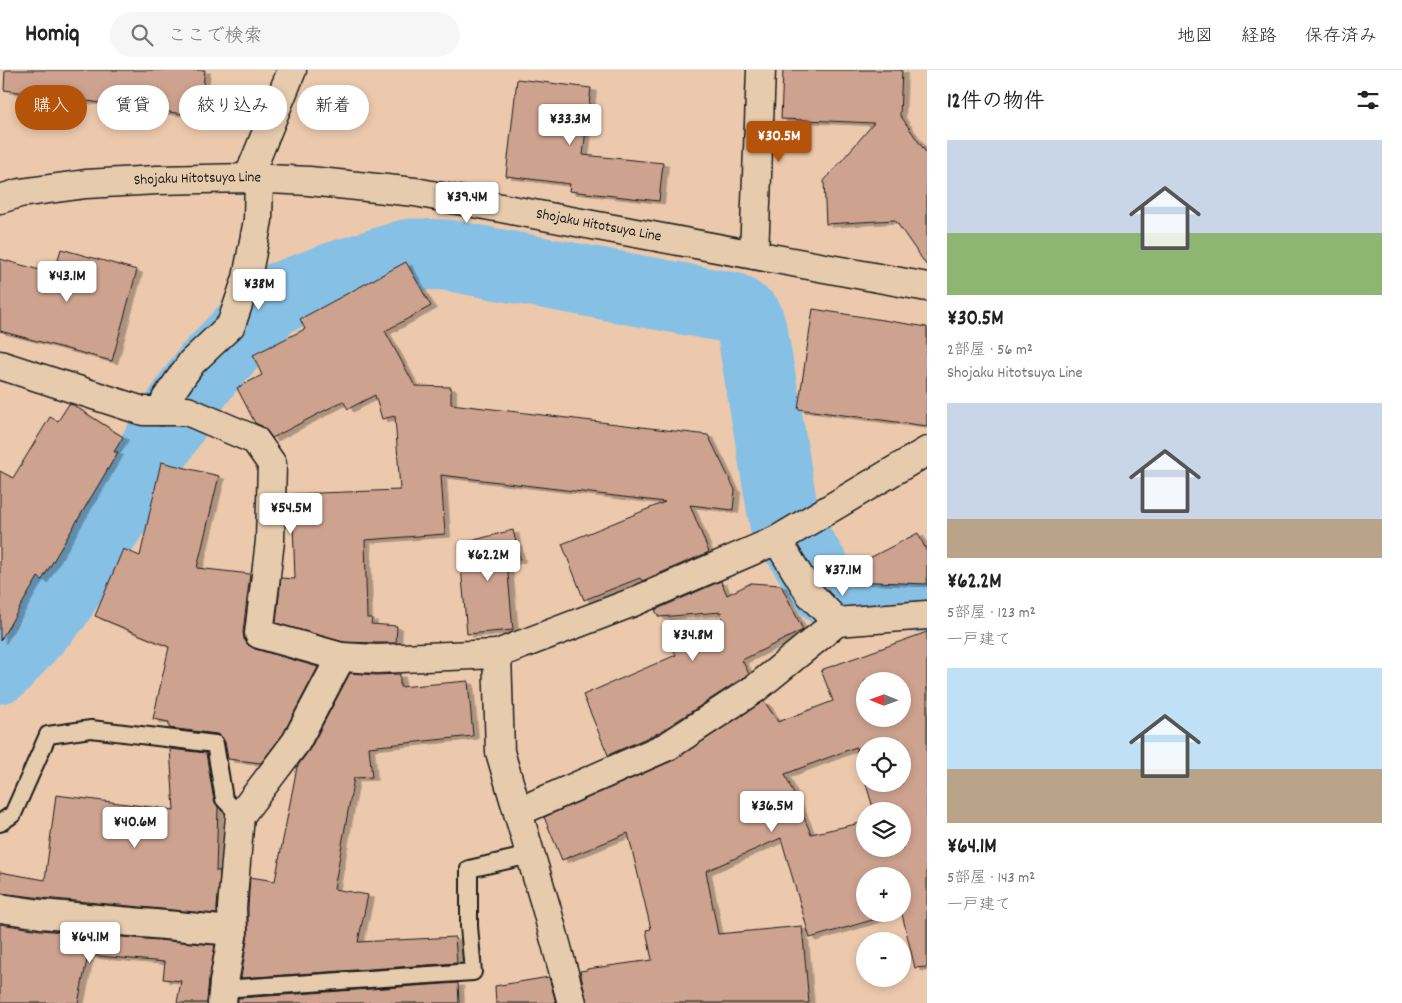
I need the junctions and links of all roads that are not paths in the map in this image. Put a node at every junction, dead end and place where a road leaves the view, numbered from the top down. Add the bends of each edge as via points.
1 (292, 70) edge
2 (762, 70) edge
3 (254, 178) junction
4 (0, 199) edge
5 (754, 255) junction
6 (927, 288) edge
7 (0, 365) edge
8 (171, 411) junction
9 (927, 451) edge
10 (786, 535) junction
11 (927, 615) edge
12 (837, 622) junction
13 (497, 654) junction
14 (341, 656) junction
15 (518, 812) junction
16 (240, 816) junction
17 (0, 823) edge
18 (530, 855) junction
19 (0, 908) edge
20 (233, 931) junction
21 (222, 996) edge
22 (572, 1003) edge

1 - 3 street
2 - 5 street
3 - 4 street, Shojaku Hitotsuya Line via 86,184
3 - 5 street, Shojaku Hitotsuya Line via 415,192
3 - 8 street via 258,220 247,278 231,324 192,362 166,399
5 - 6 street, Shojaku Hitotsuya Line
7 - 8 street via 143,411
8 - 14 street via 255,440 272,464 270,541 259,634
9 - 10 street
10 - 12 street via 810,594
10 - 13 street via 631,603
11 - 12 street
12 - 15 street via 756,688 668,746
13 - 14 street via 377,659
13 - 15 street via 500,752
14 - 16 street via 296,742
15 - 18 street
16 - 17 lane via 224,799 215,744 92,728 48,735 13,814
16 - 20 street
18 - 21 lane via 469,869 473,972
18 - 22 street
19 - 20 street
20 - 21 street

